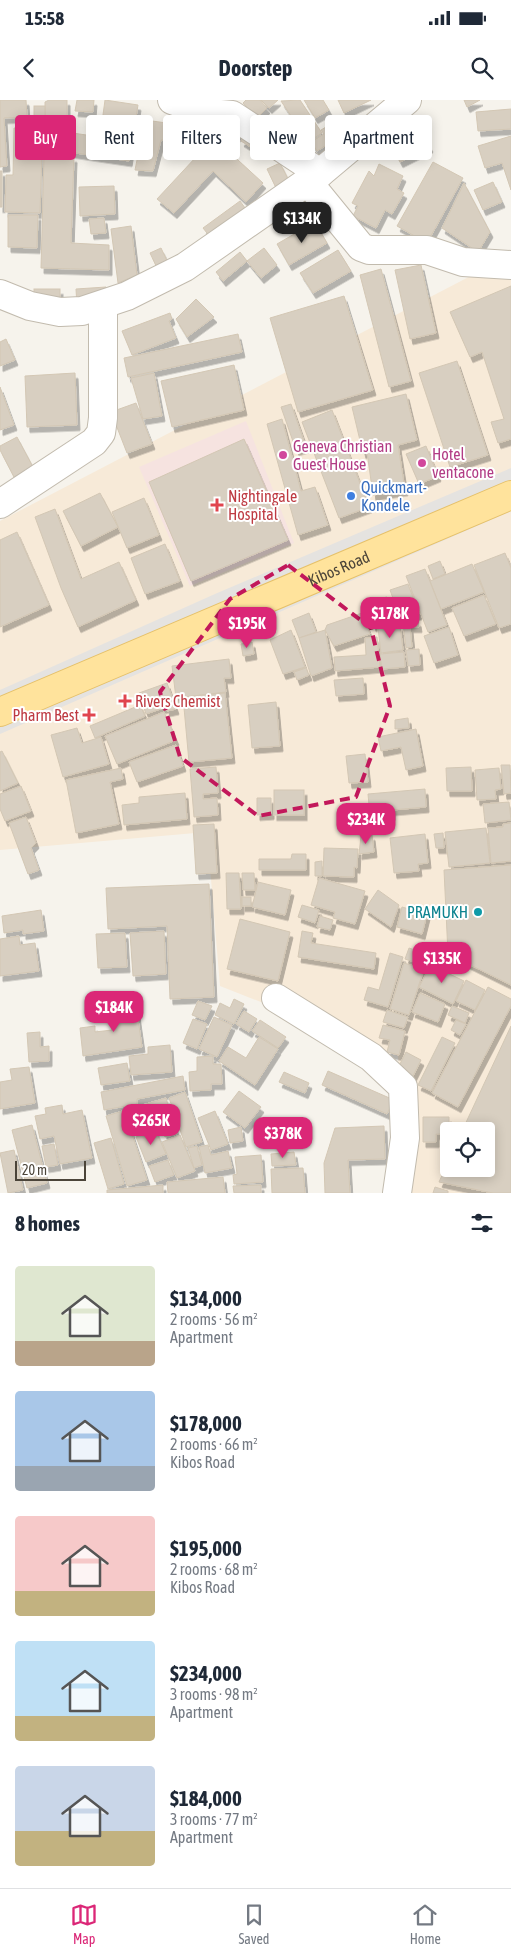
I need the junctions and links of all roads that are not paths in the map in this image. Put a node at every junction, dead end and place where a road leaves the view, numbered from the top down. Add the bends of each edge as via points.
1 (172, 100) edge
2 (407, 100) edge
3 (314, 178) junction
4 (511, 264) edge
5 (0, 294) edge
6 (103, 305) junction
7 (511, 494) edge
8 (0, 504) edge
9 (0, 712) edge
10 (276, 998) dead end
11 (397, 1193) edge

1 - 3 street via 208,113 232,115
2 - 3 street
3 - 4 street via 361,247 369,250 427,250 463,262
3 - 6 street via 185,268
5 - 6 street via 30,306 60,312 82,311
6 - 8 street via 101,433 94,442
7 - 9 main road, Kibos Road
10 - 11 street via 371,1057 403,1087 405,1138

